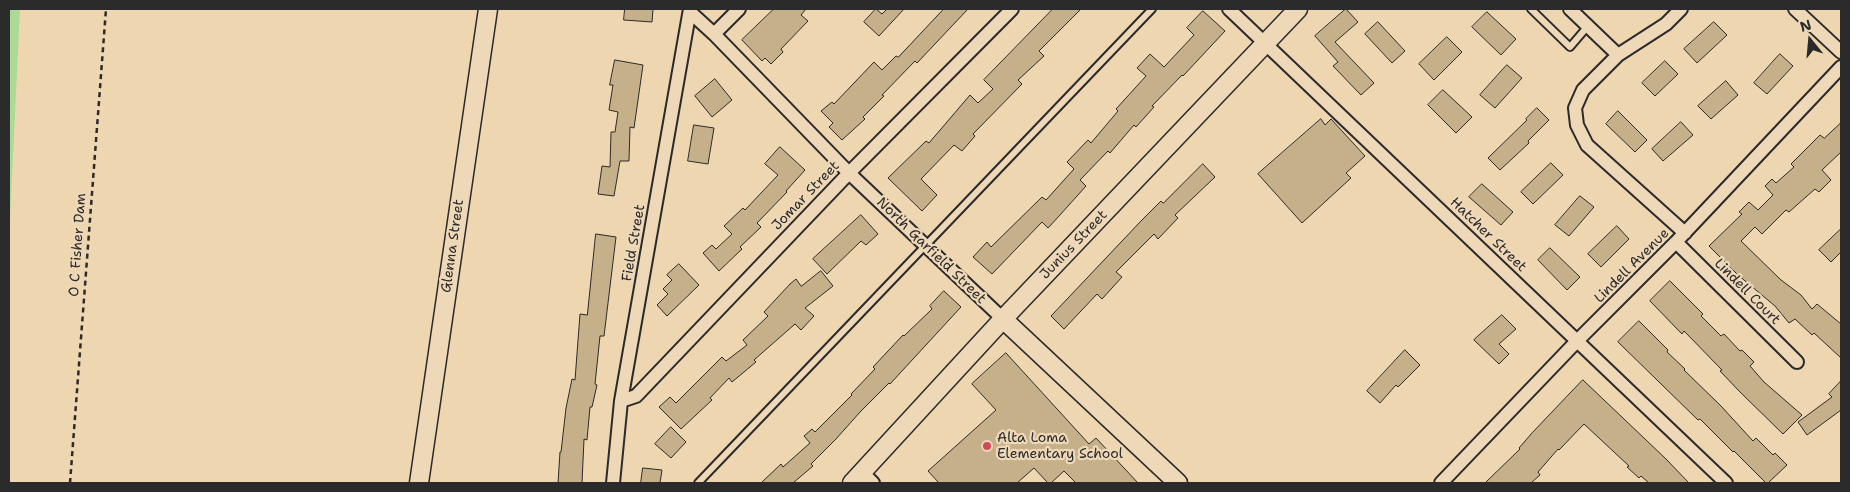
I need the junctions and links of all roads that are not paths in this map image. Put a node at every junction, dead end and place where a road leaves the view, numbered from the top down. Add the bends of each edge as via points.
1 (488, 9) edge
2 (738, 9) edge
3 (1012, 9) edge
4 (1152, 9) edge
5 (1229, 9) edge
6 (1298, 9) edge
7 (1531, 9) edge
8 (1570, 9) edge
9 (1681, 9) edge
10 (1796, 9) edge
11 (690, 10) edge
12 (1588, 26) junction
13 (714, 34) junction
14 (1266, 43) junction
15 (1841, 52) edge
16 (1618, 55) junction
17 (1841, 67) edge
18 (850, 173) junction
19 (1681, 238) junction
20 (926, 245) junction
21 (1003, 319) junction
22 (1577, 341) junction
23 (1797, 362) dead end
24 (621, 401) junction
25 (862, 480) edge
26 (419, 483) edge
27 (613, 483) edge
28 (698, 483) edge
29 (1178, 483) edge
30 (1441, 483) edge
31 (1726, 483) edge

1 - 26 street, Glenna Street
2 - 13 street
3 - 18 street, Jomar Street
4 - 20 lane
5 - 14 street, Hatcher Street
6 - 14 street, Junius Street
7 - 12 lane via 1570,47
8 - 12 street
9 - 16 street, Lindell Court via 1666,24
10 - 15 street
11 - 13 street, North Garfield Street
11 - 24 street, Field Street
12 - 16 street
13 - 18 street, North Garfield Street
14 - 21 street, Junius Street
14 - 22 street, Hatcher Street
16 - 19 street, Lindell Court via 1583,90 1575,108 1577,125 1587,145
17 - 19 street, Lindell Avenue
18 - 20 street, North Garfield Street
18 - 24 street, Jomar Street via 636,396
19 - 22 street, Lindell Avenue
19 - 23 street, Lindell Court
20 - 21 street, North Garfield Street
20 - 28 lane
21 - 25 street, Junius Street
21 - 29 street, North Garfield Street
22 - 30 street, Lindell Avenue
22 - 31 street, Hatcher Street
24 - 27 street, Field Street

